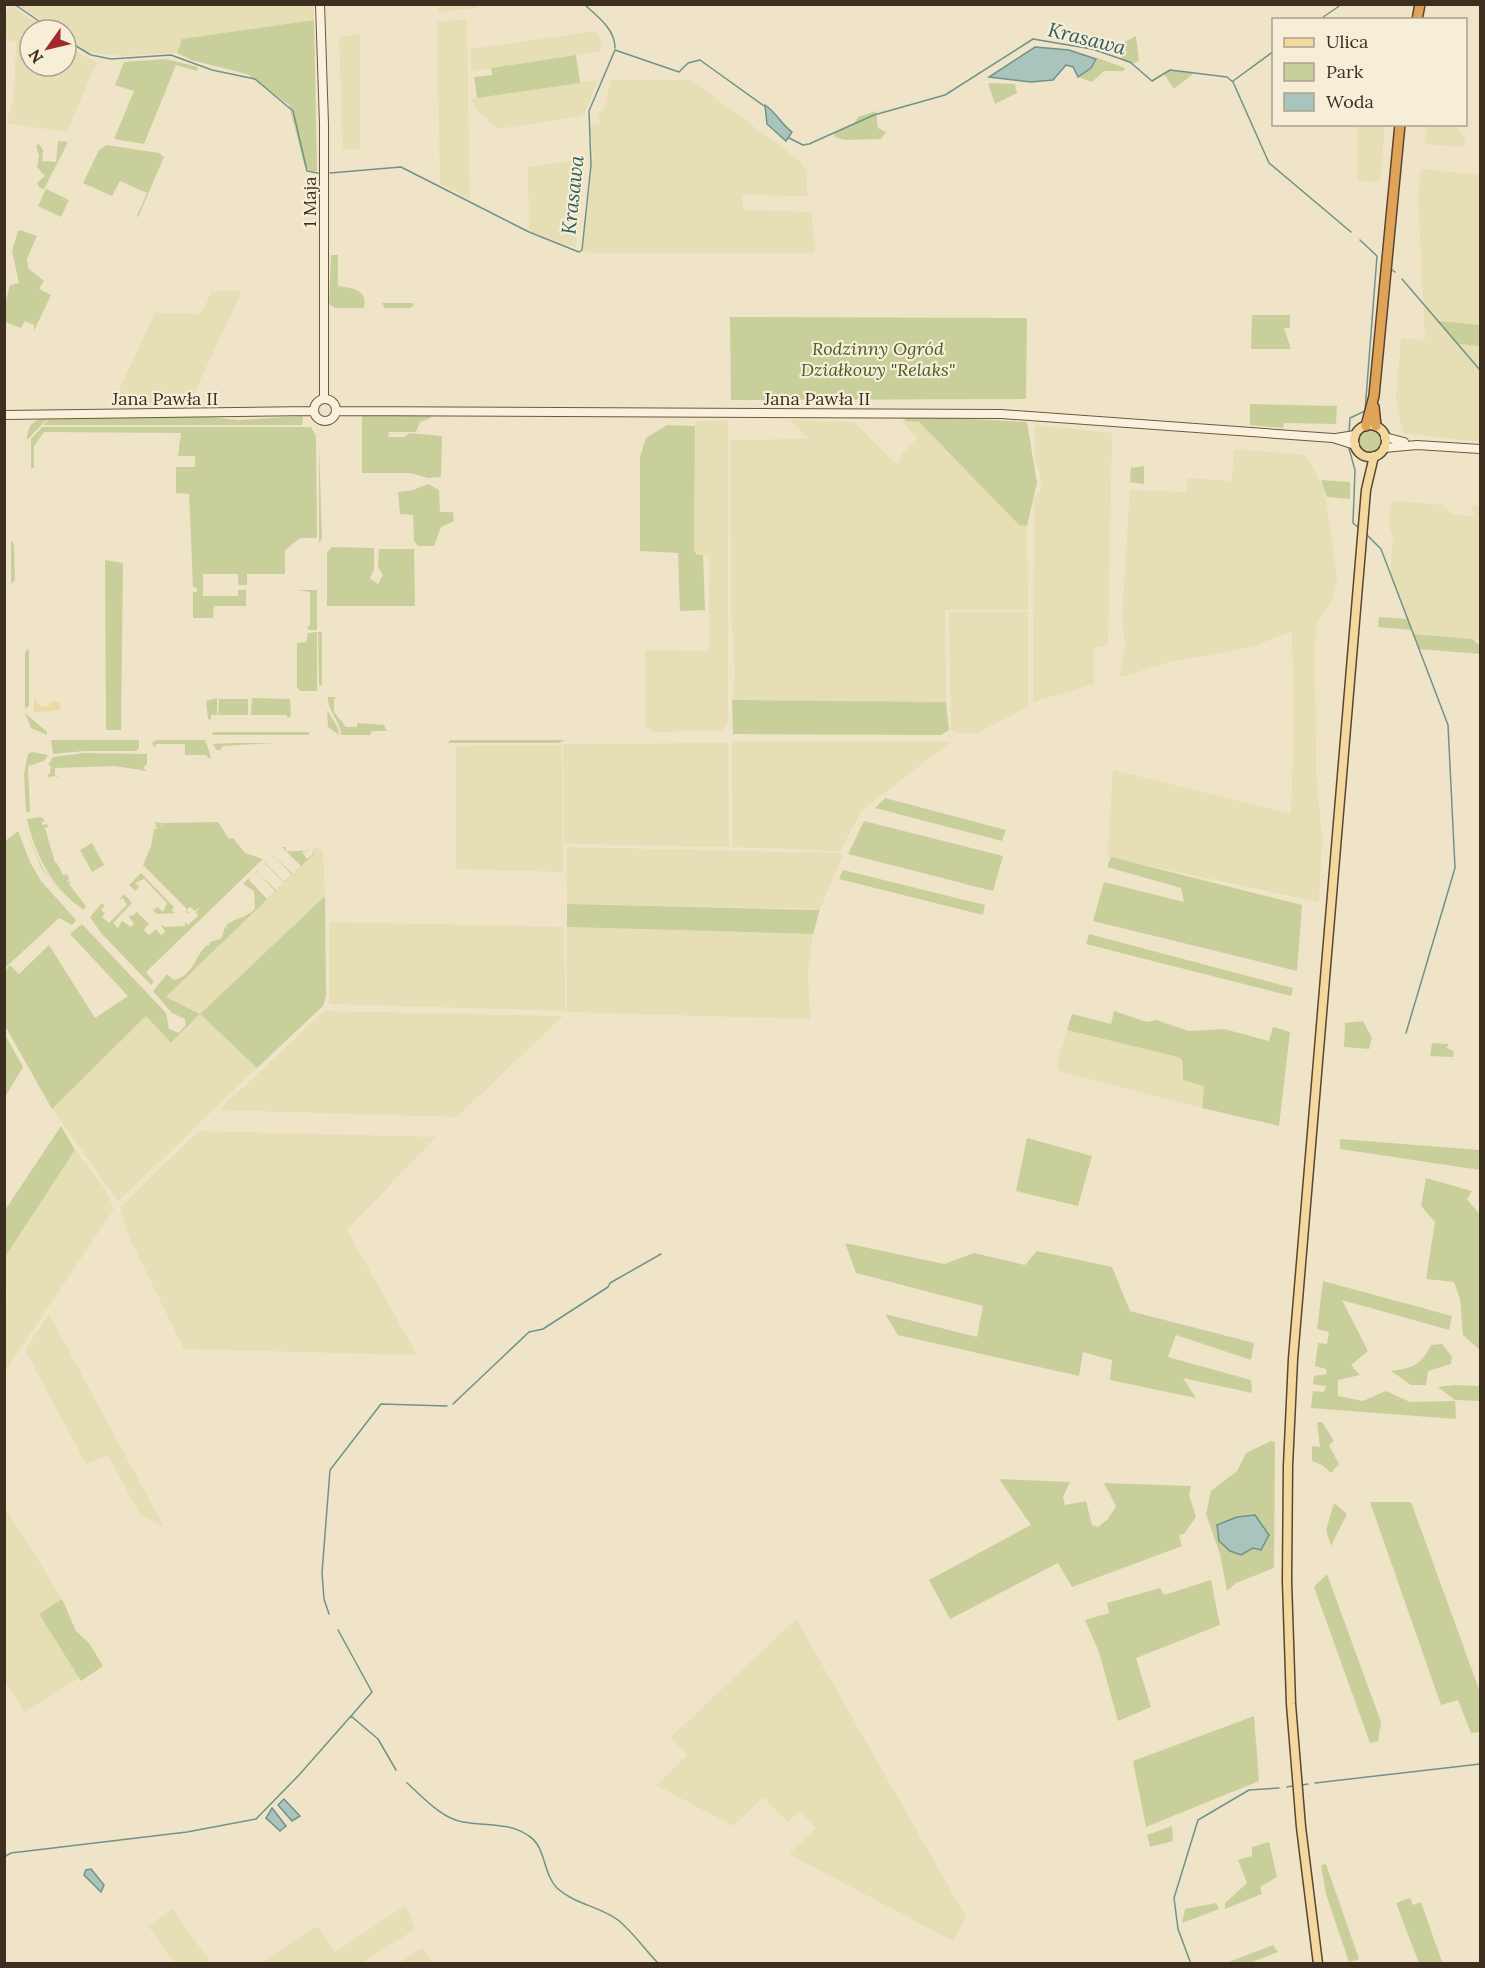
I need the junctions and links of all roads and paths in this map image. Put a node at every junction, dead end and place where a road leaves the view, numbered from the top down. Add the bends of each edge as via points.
1 (320, 4) edge
2 (1400, 126) edge
3 (324, 399) junction
4 (313, 411) junction
5 (336, 411) junction
6 (4, 413) edge
7 (1371, 426) junction
8 (1385, 437) junction
9 (1351, 440) junction
10 (1417, 445) junction
11 (1384, 448) junction
12 (1480, 449) edge
13 (1364, 455) junction
14 (1374, 456) junction
15 (1366, 490) junction
16 (1318, 1964) edge

1 - 3 main road, 1 Maja
2 - 7 highway
3 - 4 main road via 316,403
3 - 5 main road via 333,403
4 - 5 main road via 324,421 331,420
4 - 6 main road, Jana Pawła II
5 - 9 main road, Jana Pawła II via 1001,414
7 - 8 main road
7 - 9 main road
8 - 10 main road
8 - 11 main road
9 - 13 main road
10 - 11 main road
10 - 12 main road
11 - 14 main road
13 - 14 main road
13 - 15 main road
14 - 15 main road
15 - 16 main road via 1290,1410 1287,1581 1295,1759

